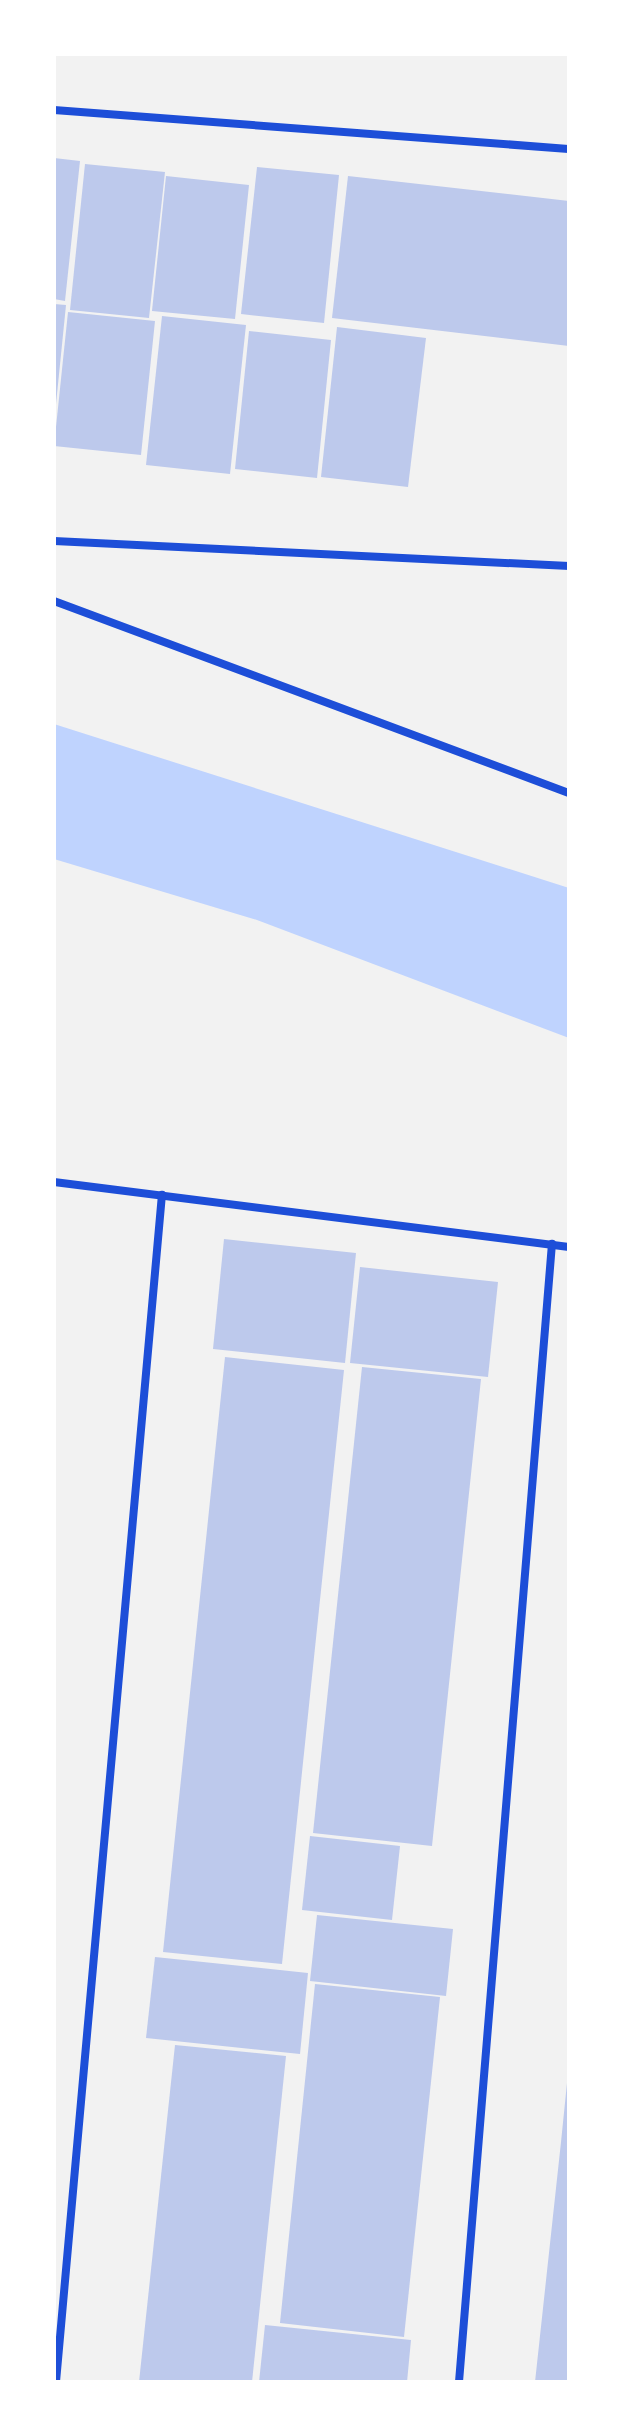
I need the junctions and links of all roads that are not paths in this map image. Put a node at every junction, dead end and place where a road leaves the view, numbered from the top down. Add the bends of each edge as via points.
1 (54, 110) edge
2 (569, 149) edge
3 (54, 541) edge
4 (569, 566) edge
5 (54, 601) edge
6 (569, 793) edge
7 (54, 1182) edge
8 (162, 1195) junction
9 (552, 1244) junction
10 (569, 1247) edge
11 (56, 2382) edge
12 (459, 2382) edge

1 - 2 street
3 - 4 street
5 - 6 street
7 - 8 street
8 - 9 street
8 - 11 street
9 - 10 street
9 - 12 street

